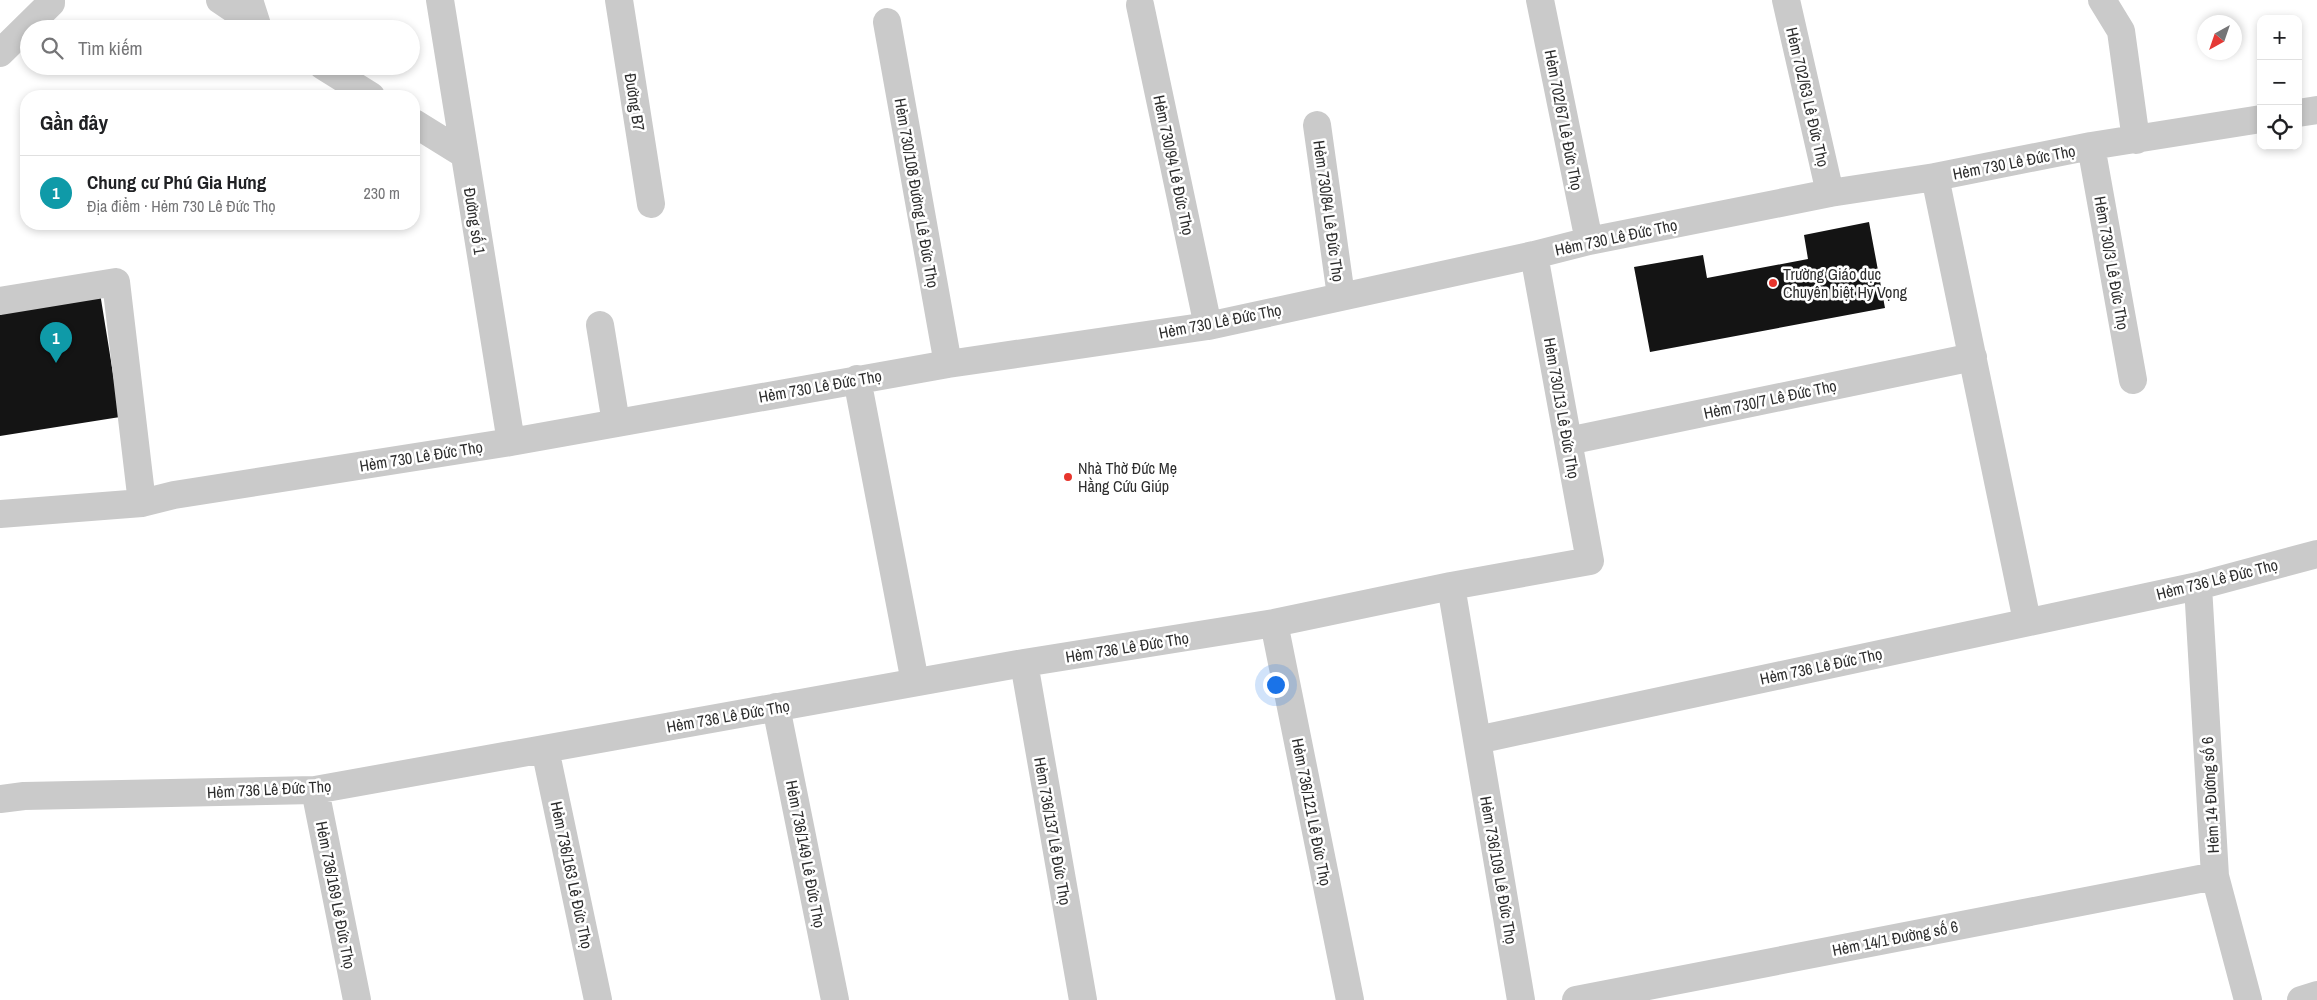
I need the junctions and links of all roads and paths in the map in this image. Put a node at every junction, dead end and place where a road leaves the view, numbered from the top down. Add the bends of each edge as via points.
1 (50, 0) edge
2 (220, 0) edge
3 (249, 0) edge
4 (440, 0) edge
5 (618, 0) edge
6 (1540, 0) edge
7 (1786, 0) edge
8 (2102, 0) edge
9 (1140, 5) dead end
10 (34, 20) edge
11 (250, 20) edge
12 (257, 20) edge
13 (887, 22) dead end
14 (20, 33) edge
15 (0, 53) edge
16 (337, 75) edge
17 (361, 90) edge
18 (2317, 110) edge
19 (2302, 112) edge
20 (2257, 120) edge
21 (1317, 126) dead end
22 (420, 127) edge
23 (2136, 140) junction
24 (2091, 146) junction
25 (464, 154) junction
26 (1935, 177) junction
27 (1830, 193) junction
28 (651, 204) dead end
29 (1589, 240) junction
30 (1534, 255) junction
31 (1341, 296) junction
32 (0, 301) edge
33 (600, 325) dead end
34 (1208, 326) junction
35 (1972, 357) junction
36 (948, 364) junction
37 (857, 379) junction
38 (2133, 380) dead end
39 (616, 423) junction
40 (1568, 441) junction
41 (511, 442) junction
42 (142, 503) junction
43 (0, 514) edge
44 (2317, 554) edge
45 (1590, 561) joint
46 (1451, 586) junction
47 (2198, 586) junction
48 (2027, 621) junction
49 (1274, 623) junction
50 (1024, 663) junction
51 (915, 682) junction
52 (776, 707) junction
53 (1477, 740) junction
54 (545, 749) junction
55 (315, 790) junction
56 (0, 799) edge
57 (2215, 876) junction
58 (2317, 995) edge
59 (356, 1000) edge
60 (598, 1000) edge
61 (835, 1000) edge
62 (1083, 1000) edge
63 (1350, 1000) edge
64 (1520, 1000) edge
65 (1576, 1000) edge
66 (2248, 1000) edge
67 (2302, 1000) edge

1 - 10 street via 51,3
2 - 11 street
3 - 12 street
4 - 25 street, Đường số 1
5 - 28 street, Đường B7
6 - 29 street, Hẻm 702/67 Lê Đức Thọ
7 - 27 street, Hẻm 702/63 Lê Đức Thọ
8 - 23 street via 2121,31
9 - 34 street, Hẻm 730/94 Lê Đức Thọ
13 - 36 street, Hẻm 730/108 Đường Lê Đức Thọ
14 - 15 street
16 - 17 street
18 - 19 street
20 - 23 street, Hẻm 730 Lê Đức Thọ
21 - 31 street, Hẻm 730/84 Lê Đức Thọ
22 - 25 street
23 - 24 street, Hẻm 730 Lê Đức Thọ
24 - 26 street, Hẻm 730 Lê Đức Thọ
24 - 38 street, Hẻm 730/3 Lê Đức Thọ
25 - 41 street, Đường số 1
26 - 27 street, Hẻm 730 Lê Đức Thọ
26 - 35 street
27 - 29 street, Hẻm 730 Lê Đức Thọ
29 - 30 street, Hẻm 730 Lê Đức Thọ
30 - 31 street, Hẻm 730 Lê Đức Thọ
30 - 40 street, Hẻm 730/13 Lê Đức Thọ
31 - 34 street, Hẻm 730 Lê Đức Thọ
32 - 42 street via 116,282
33 - 39 street
34 - 36 street, Hẻm 730 Lê Đức Thọ
35 - 40 street, Hẻm 730/7 Lê Đức Thọ
35 - 48 street
36 - 37 street, Hẻm 730 Lê Đức Thọ
37 - 39 street, Hẻm 730 Lê Đức Thọ
37 - 51 street
39 - 41 street, Hẻm 730 Lê Đức Thọ
40 - 45 street, Hẻm 730/13 Lê Đức Thọ
41 - 42 street, Hẻm 730 Lê Đức Thọ via 174,495
42 - 43 street, Hẻm 730 Lê Đức Thọ
44 - 47 street, Hẻm 736 Lê Đức Thọ
45 - 46 street, Hẻm 736 Lê Đức Thọ
46 - 49 street, Hẻm 736 Lê Đức Thọ
46 - 53 street
47 - 48 street, Hẻm 736 Lê Đức Thọ
47 - 57 street, Hẻm 14 Đường số 6
48 - 53 street, Hẻm 736 Lê Đức Thọ
49 - 50 street, Hẻm 736 Lê Đức Thọ
49 - 63 street, Hẻm 736/121 Lê Đức Thọ
50 - 51 street, Hẻm 736 Lê Đức Thọ
50 - 62 street, Hẻm 736/137 Lê Đức Thọ
51 - 52 street, Hẻm 736 Lê Đức Thọ
52 - 54 street, Hẻm 736 Lê Đức Thọ
52 - 61 street, Hẻm 736/149 Lê Đức Thọ
53 - 64 street, Hẻm 736/109 Lê Đức Thọ
54 - 55 street, Hẻm 736 Lê Đức Thọ
54 - 60 street, Hẻm 736/163 Lê Đức Thọ
55 - 56 street, Hẻm 736 Lê Đức Thọ
55 - 59 street, Hẻm 736/169 Lê Đức Thọ
57 - 65 street, Hẻm 14/1 Đường số 6
57 - 66 street, Hẻm 14 Đường số 6
58 - 67 street

